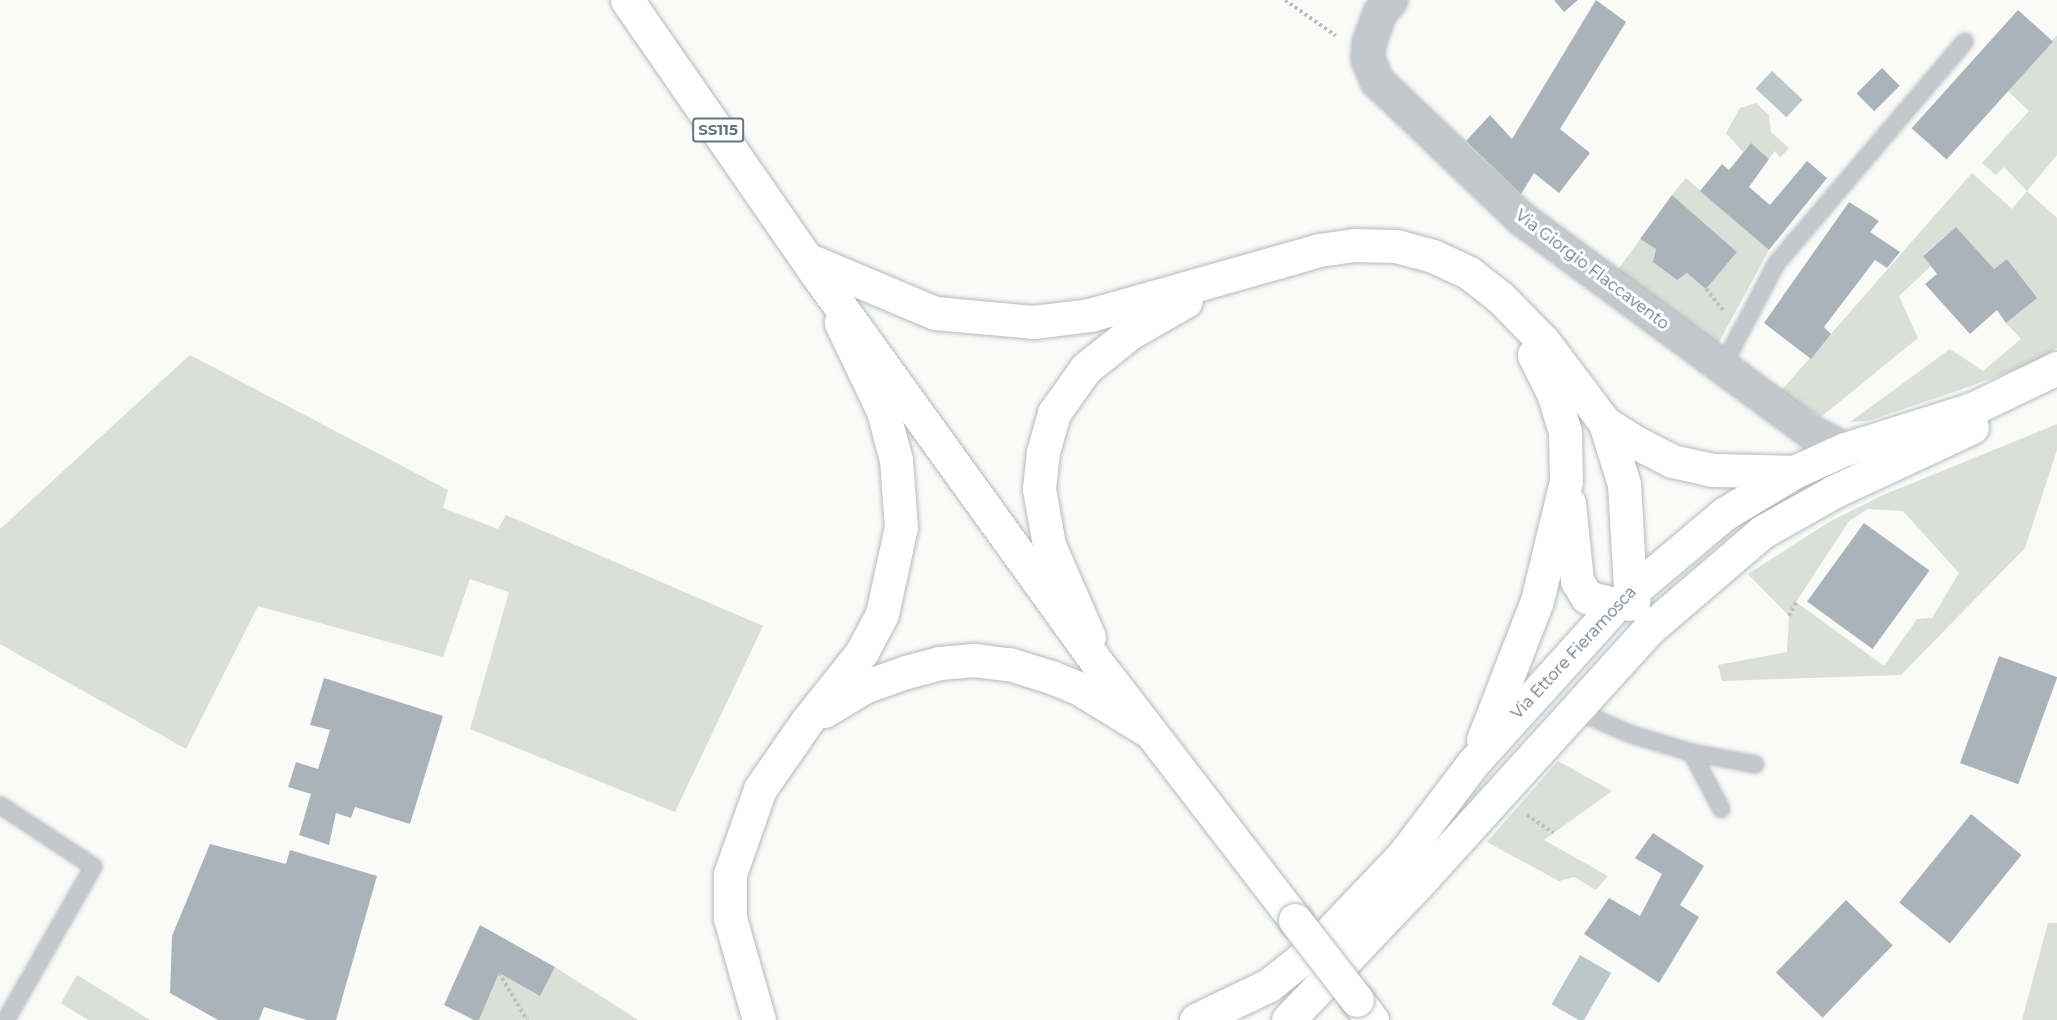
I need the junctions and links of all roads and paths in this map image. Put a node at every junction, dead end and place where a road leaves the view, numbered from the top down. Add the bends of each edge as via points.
1 (627, 0) edge
2 (1285, 0) edge
3 (1391, 0) edge
4 (1964, 40) dead end
5 (1368, 59) junction
6 (813, 267) junction
7 (1227, 277) junction
8 (1707, 289) dead end
9 (1500, 297) junction
10 (1726, 314) dead end
11 (1721, 368) junction
12 (2057, 368) edge
13 (2057, 388) edge
14 (1605, 423) junction
15 (1845, 449) junction
16 (1794, 472) junction
17 (1566, 480) junction
18 (1835, 491) junction
19 (1626, 599) junction
20 (1796, 602) dead end
21 (1789, 616) dead end
22 (1106, 673) junction
23 (1576, 710) junction
24 (807, 721) junction
25 (1152, 734) junction
26 (1691, 752) junction
27 (1473, 763) junction
28 (1755, 764) dead end
29 (0, 805) edge
30 (1517, 808) dead end
31 (1721, 809) dead end
32 (1473, 823) junction
33 (1554, 833) dead end
34 (499, 973) dead end
35 (1365, 1010) edge
36 (6, 1020) edge
37 (526, 1020) edge
38 (759, 1020) edge
39 (1196, 1020) edge
40 (1288, 1020) edge

1 - 6 main road, SS115
2 - 5 path
3 - 5 street via 1380,13
4 - 11 lane via 1776,263
5 - 11 street, Via Giorgio Flaccavento via 1377,81 1522,219
6 - 7 main road via 935,313 1033,322 1090,315
6 - 22 main road
6 - 24 main road via 883,411 896,460 901,527 882,614 862,652
7 - 9 main road via 1319,250 1353,245 1396,246 1433,256 1469,273
7 - 22 main road via 1121,340 1086,368 1054,413 1043,452 1039,489 1049,545
8 - 10 path
9 - 14 main road via 1544,342
9 - 17 main road via 1554,395 1565,432
11 - 15 street, Via Giorgio Flaccavento via 1811,432
12 - 15 main road, Via Ettore Fieramosca via 1972,409
13 - 18 main road
14 - 16 main road via 1672,461 1713,470
14 - 19 main road via 1624,484
15 - 16 main road, Via Ettore Fieramosca
16 - 19 main road, Via Ettore Fieramosca via 1724,514
17 - 19 main road via 1577,581 1587,597
17 - 27 main road via 1537,601
18 - 19 main road via 1782,501 1721,539 1658,589
18 - 23 main road via 1762,532 1649,629
19 - 27 main road, Via Ettore Fieramosca
19 - 32 main road via 1622,627 1523,732
20 - 21 path
22 - 25 main road
23 - 26 lane via 1630,734
23 - 32 main road
24 - 25 main road via 864,687 939,663 974,660 1009,664 1080,689
24 - 38 main road via 760,789 730,874 730,918
25 - 35 main road, bridge
26 - 28 lane
26 - 31 lane
27 - 39 main road, Via Ettore Fieramosca via 1404,854 1314,949 1269,985
29 - 36 lane via 93,866
30 - 33 path
32 - 40 main road
34 - 37 path

